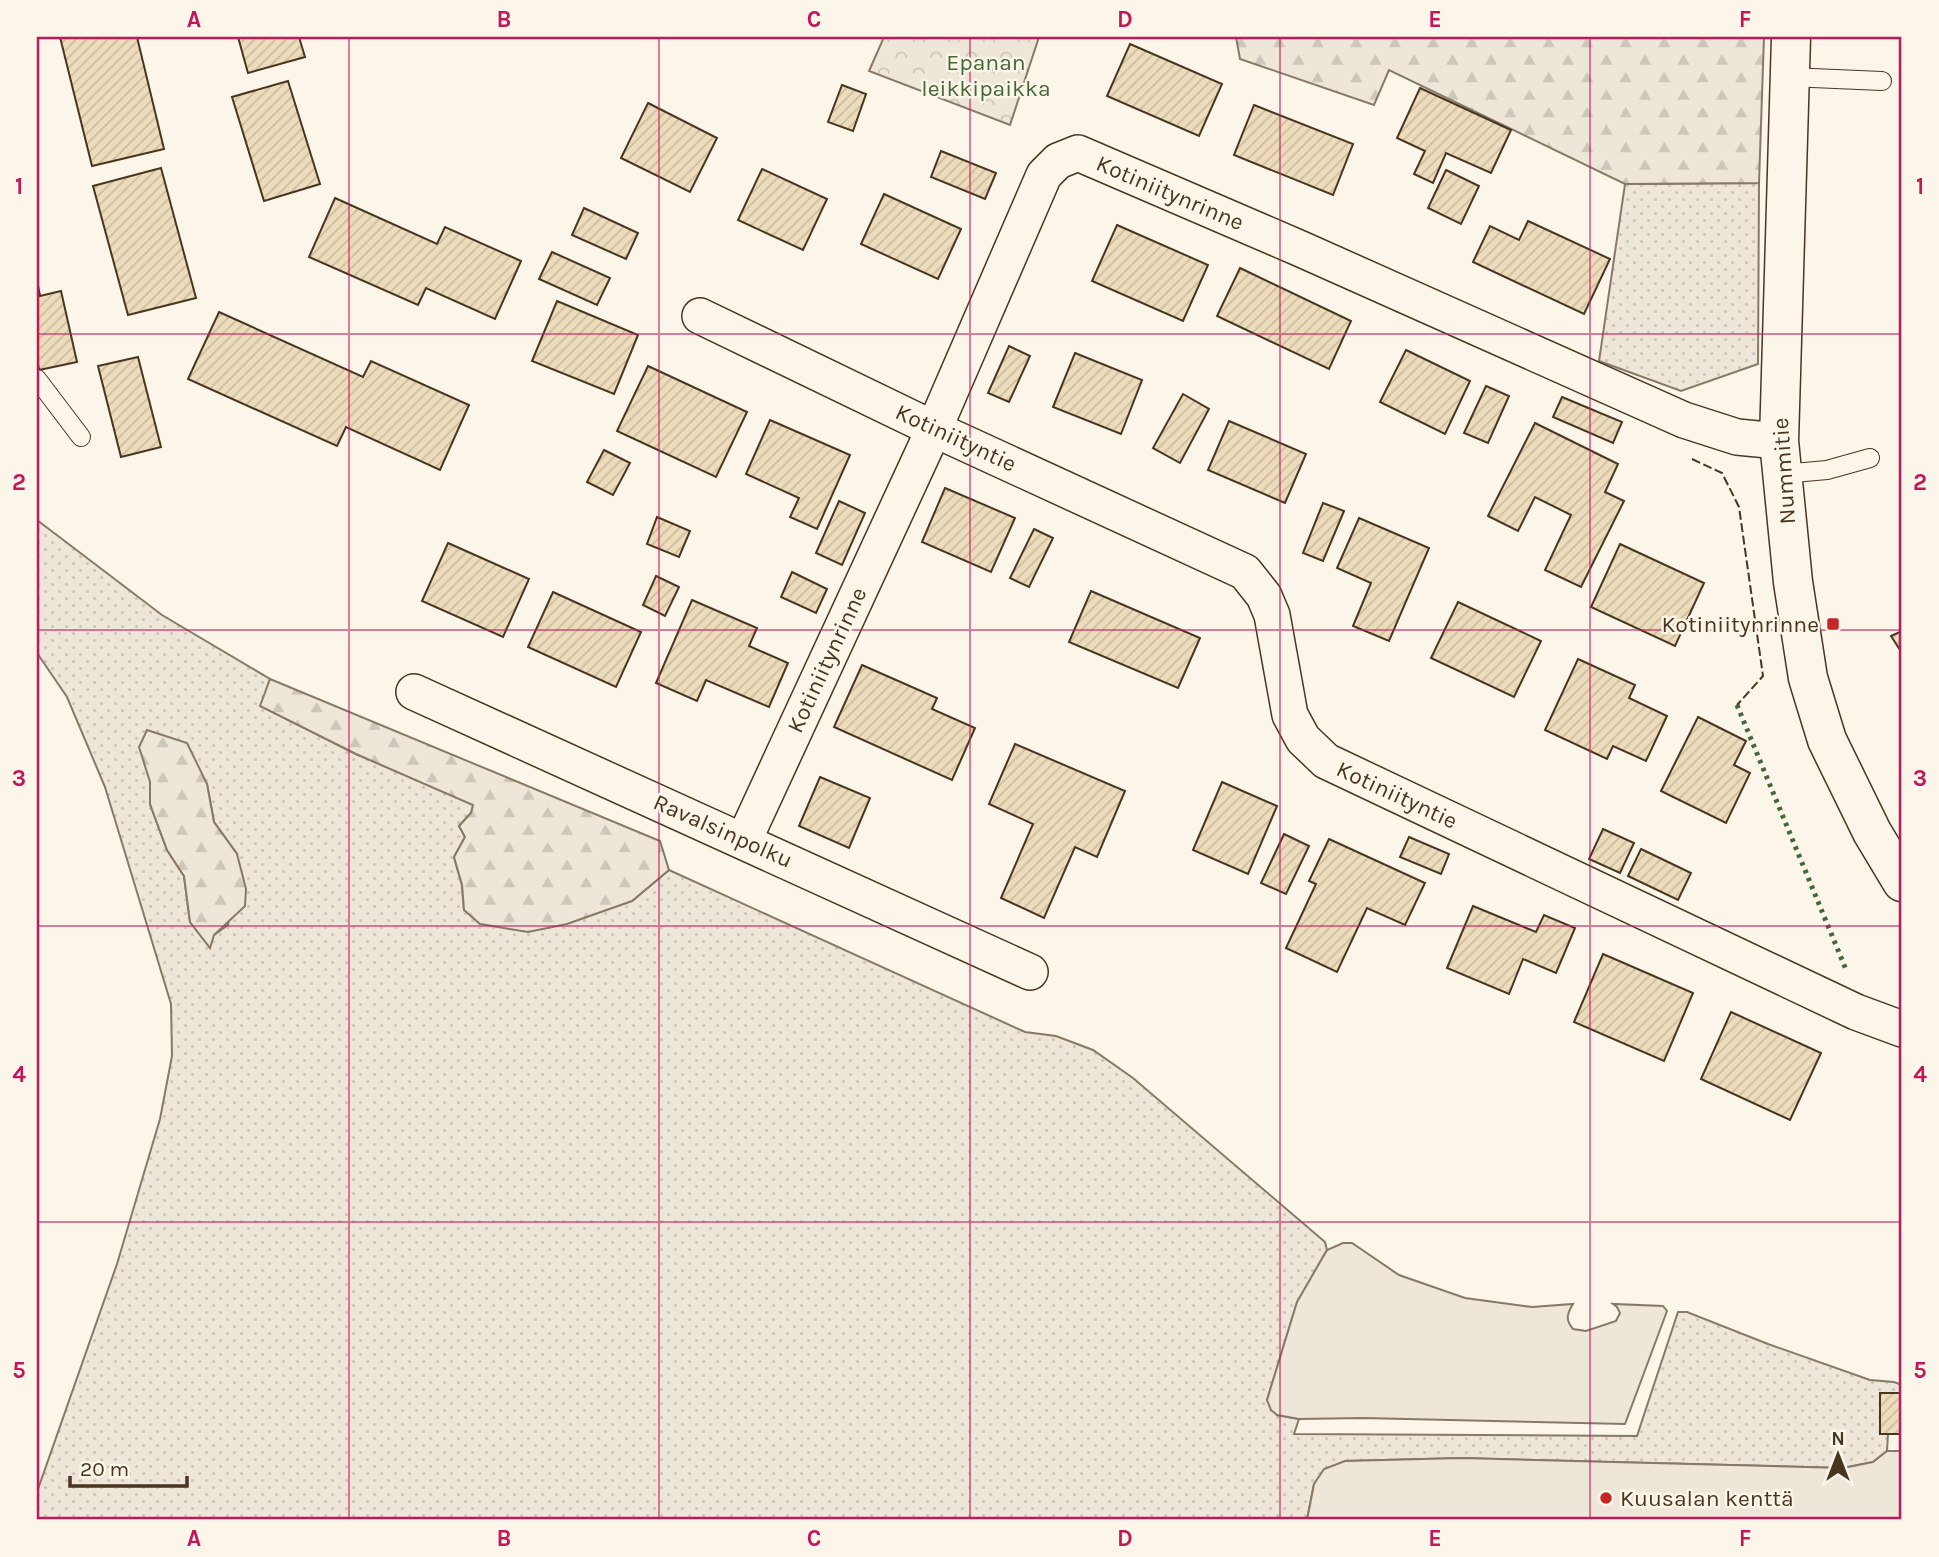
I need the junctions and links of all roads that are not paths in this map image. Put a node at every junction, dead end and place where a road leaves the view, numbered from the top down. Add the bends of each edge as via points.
1 (1791, 37) edge
2 (1789, 77) junction
3 (1882, 81) dead end
4 (700, 316) dead end
5 (37, 379) edge
6 (934, 429) junction
7 (81, 437) dead end
8 (1781, 458) junction
9 (1870, 458) dead end
10 (414, 692) dead end
11 (744, 840) junction
12 (1902, 882) edge
13 (1030, 972) dead end
14 (1902, 1029) edge

1 - 2 street, Nummitie
2 - 3 lane
2 - 8 street, Nummitie
4 - 6 street, Kotiniityntie
5 - 7 lane
6 - 8 street, Kotiniitynrinne via 1044,175 1058,161 1078,153 1684,420 1737,437
6 - 11 street, Kotiniitynrinne
6 - 14 street, Kotiniityntie via 1245,572 1272,615 1290,715 1303,739 1326,761 1856,1012
8 - 9 lane via 1826,470
8 - 12 street, Nummitie via 1808,678 1827,740
10 - 11 street, Ravalsinpolku
11 - 13 street, Ravalsinpolku

